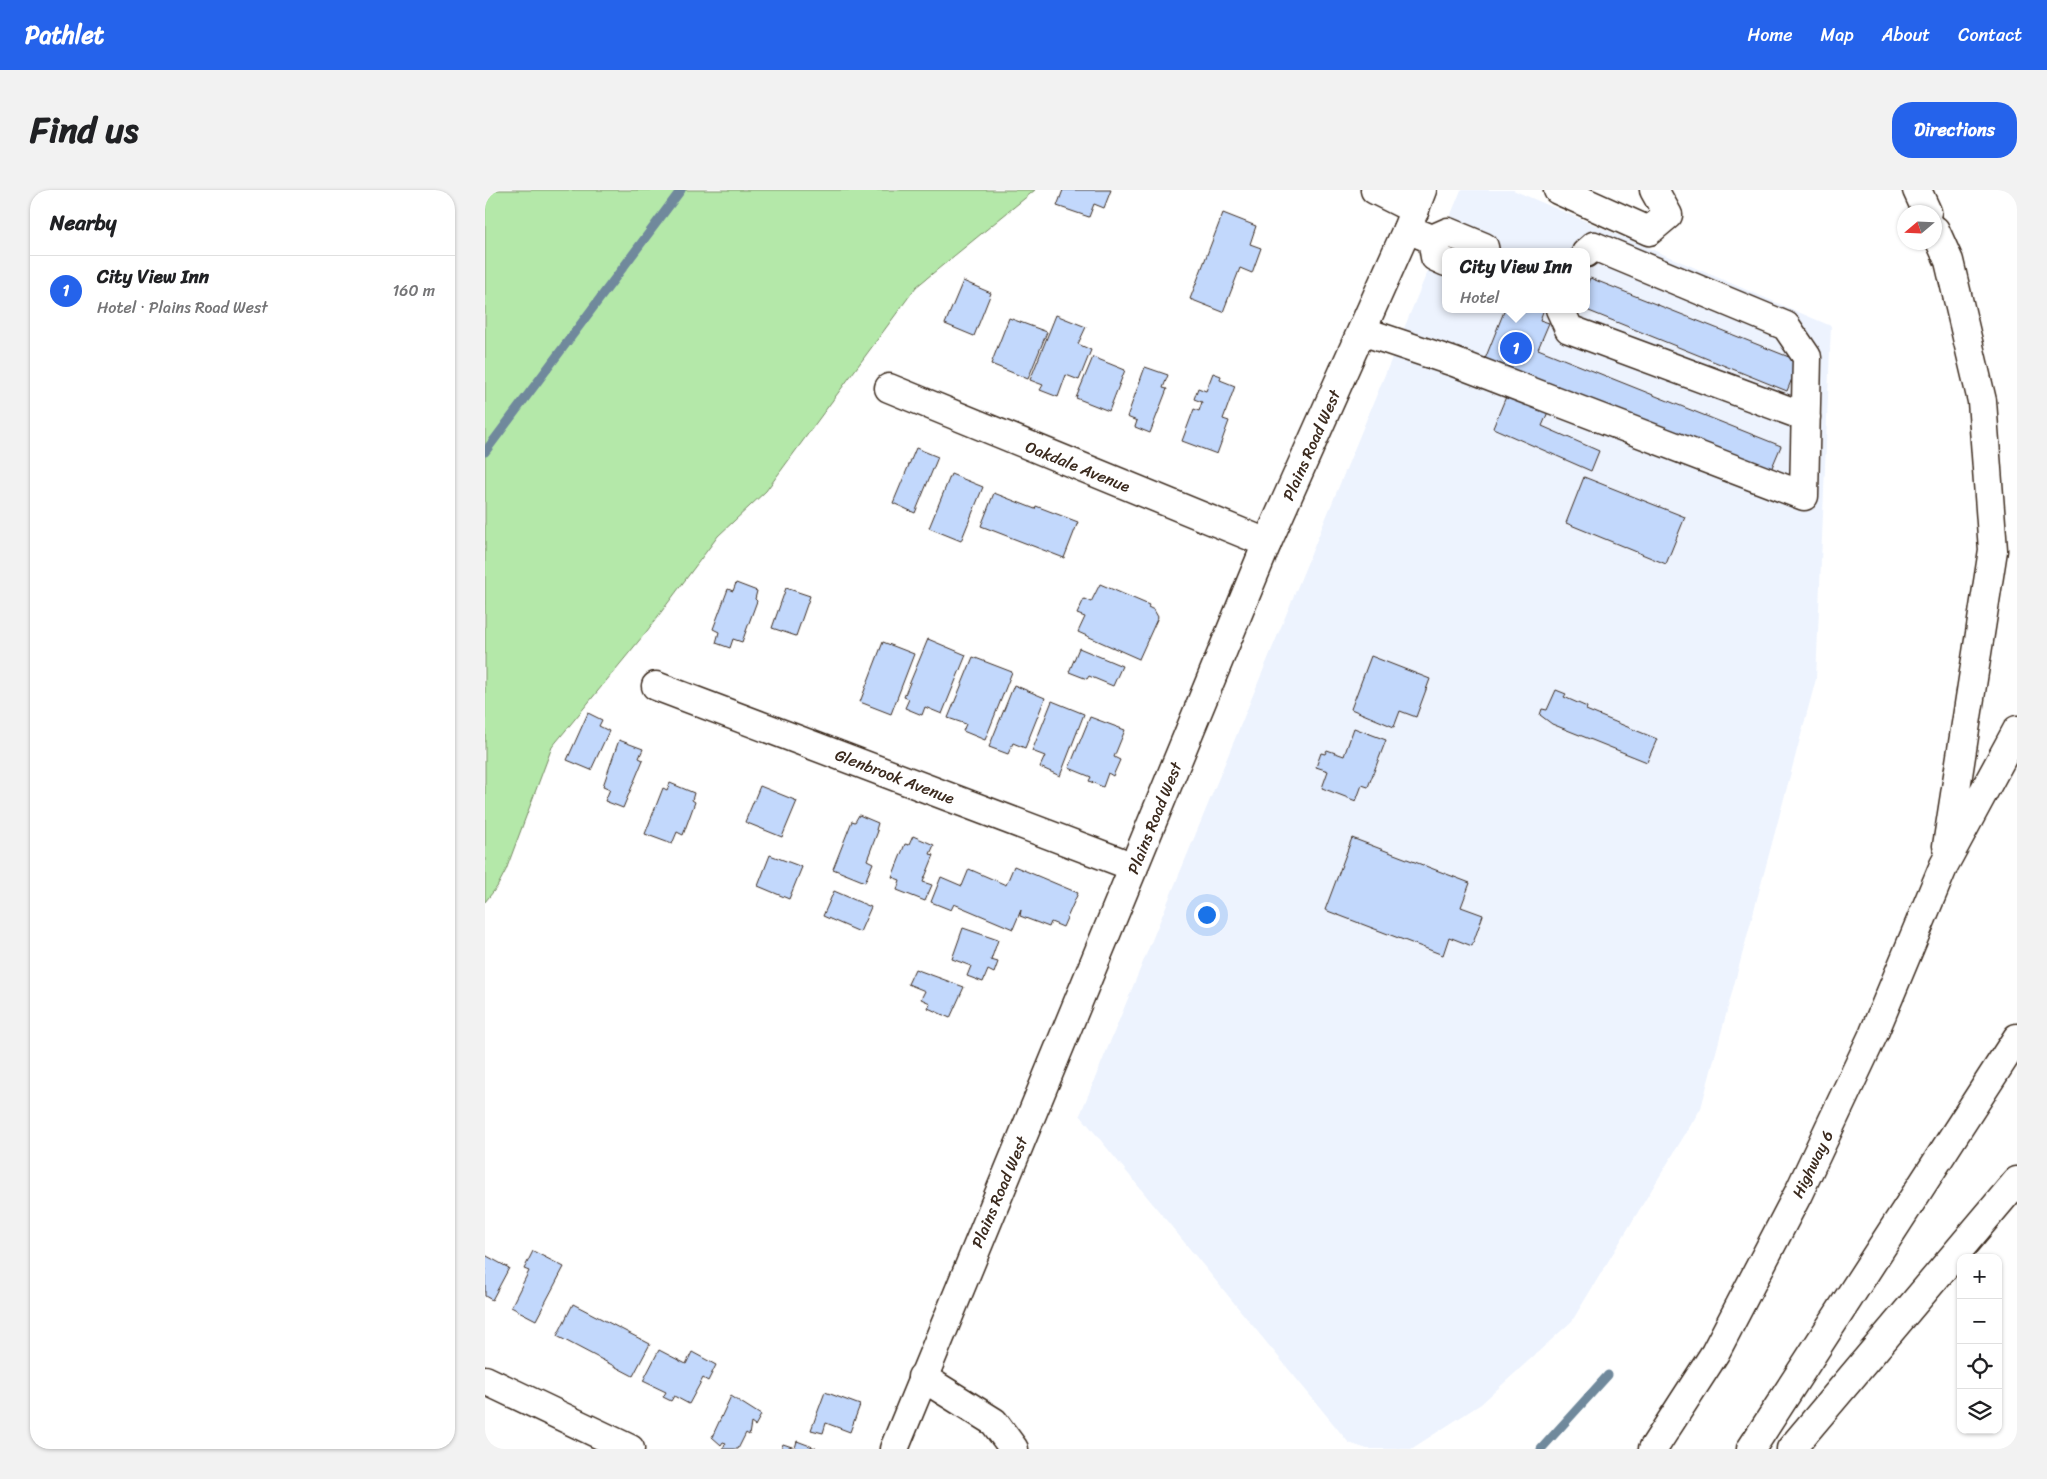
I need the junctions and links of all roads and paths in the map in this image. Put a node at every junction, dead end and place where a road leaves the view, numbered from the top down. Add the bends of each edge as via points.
1 (1375, 190) edge
2 (1558, 190) edge
3 (1654, 190) edge
4 (1917, 190) edge
5 (1924, 205) edge
6 (1415, 210) edge
7 (1432, 238) junction
8 (1942, 246) edge
9 (1484, 248) edge
10 (1590, 250) edge
11 (1442, 260) edge
12 (1562, 313) edge
13 (1362, 330) junction
14 (889, 388) dead end
15 (1806, 417) junction
16 (1267, 544) junction
17 (656, 686) dead end
18 (2017, 730) edge
19 (1944, 865) junction
20 (1134, 867) junction
21 (2017, 1038) edge
22 (2017, 1181) edge
23 (922, 1376) junction
24 (485, 1380) edge
25 (630, 1449) edge
26 (894, 1449) edge
27 (1013, 1449) edge
28 (1653, 1449) edge
29 (1751, 1449) edge
30 (1791, 1449) edge

1 - 6 main road
2 - 3 main road via 1649,231 1668,215
4 - 5 main road
6 - 7 main road
6 - 13 main road, Plains Road West
7 - 9 main road via 1448,232
7 - 11 main road via 1435,257
8 - 19 main road via 1949,262 1982,401 1993,550
10 - 15 main road via 1594,246 1787,326 1807,358
12 - 15 main road via 1569,329
13 - 15 main road via 1471,368 1804,496
13 - 16 main road, Plains Road West
14 - 16 main road, Oakdale Avenue
16 - 20 main road, Plains Road West
17 - 20 main road, Glenbrook Avenue
18 - 19 main road
19 - 28 main road, Highway 6 via 1875,1033 1798,1194 1715,1353
20 - 23 main road, Plains Road West
21 - 29 main road
22 - 30 main road
23 - 26 main road, Plains Road West
23 - 27 main road via 994,1422
24 - 25 main road

